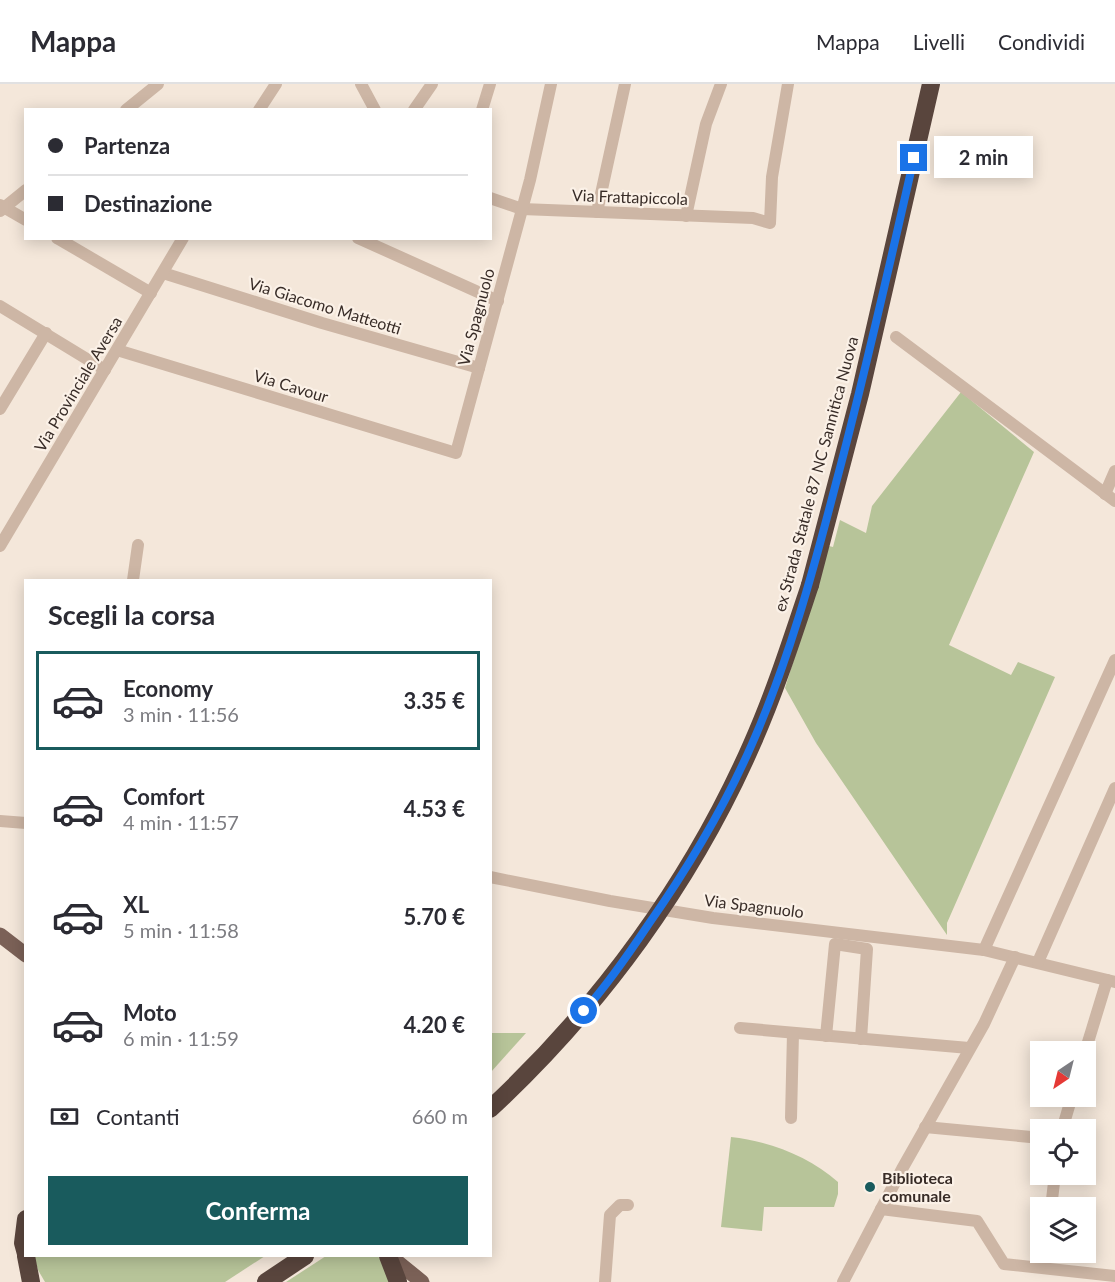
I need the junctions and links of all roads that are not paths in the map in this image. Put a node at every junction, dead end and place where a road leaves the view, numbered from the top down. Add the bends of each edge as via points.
1 (276, 84) edge
2 (361, 84) edge
3 (432, 84) edge
4 (490, 84) edge
5 (551, 84) edge
6 (625, 84) edge
7 (721, 84) edge
8 (788, 84) edge
9 (932, 84) edge
10 (152, 86) edge
11 (128, 108) edge
12 (260, 108) edge
13 (374, 108) edge
14 (415, 108) edge
15 (483, 108) edge
16 (24, 192) edge
17 (492, 199) edge
18 (2, 208) edge
19 (522, 209) junction
20 (597, 212) junction
21 (686, 216) junction
22 (24, 219) edge
23 (60, 240) edge
24 (182, 240) edge
25 (362, 240) edge
26 (163, 273) junction
27 (151, 293) junction
28 (498, 301) junction
29 (0, 306) edge
30 (46, 333) junction
31 (896, 337) dead end
32 (117, 351) junction
33 (479, 368) junction
34 (105, 370) junction
35 (0, 408) edge
36 (456, 453) joint
37 (1115, 471) edge
38 (1110, 497) edge
39 (138, 545) dead end
40 (0, 546) edge
41 (133, 579) edge
42 (1115, 660) edge
43 (1115, 788) edge
44 (0, 821) edge
45 (24, 823) edge
46 (492, 876) edge
47 (0, 935) edge
48 (984, 950) junction
49 (24, 953) edge
50 (1015, 957) junction
51 (1038, 962) junction
52 (1111, 981) edge
53 (740, 1028) dead end
54 (793, 1033) junction
55 (826, 1036) junction
56 (861, 1039) junction
57 (1089, 1041) edge
58 (969, 1048) junction
59 (492, 1106) edge
60 (791, 1118) dead end
61 (925, 1127) junction
62 (1030, 1137) edge
63 (628, 1205) dead end
64 (881, 1209) junction
65 (303, 1257) edge
66 (389, 1257) edge
67 (390, 1257) edge
68 (1115, 1276) edge
69 (266, 1282) edge
70 (398, 1282) edge
71 (422, 1282) edge
72 (605, 1282) edge
73 (843, 1282) edge

1 - 12 street
2 - 13 street
3 - 14 street
4 - 15 street
5 - 19 street, Via Spagnuolo
6 - 20 street
7 - 21 street via 706,124
8 - 21 street, Via Frattapiccola via 772,177 771,223 753,218
9 - 59 highway, ex Strada Statale 87 NC Sannitica Nuova, bridge via 860,394 810,585 752,744 691,861 598,996
10 - 11 street
16 - 18 street
17 - 19 street, Via Frattapiccola
18 - 22 street
19 - 20 street, Via Frattapiccola
19 - 28 street, Via Spagnuolo
20 - 21 street, Via Frattapiccola
23 - 27 street
24 - 26 street, Via Provinciale Aversa
25 - 28 street
26 - 27 street, Via Provinciale Aversa
26 - 33 street, Via Giacomo Matteotti
27 - 32 street, Via Provinciale Aversa
28 - 33 street, Via Spagnuolo
29 - 30 street
30 - 34 street
30 - 35 street
31 - 38 street
32 - 34 street, Via Provinciale Aversa
32 - 36 street, Via Cavour
33 - 36 street, Via Spagnuolo
34 - 40 street, Via Provinciale Aversa
37 - 38 street
39 - 41 street
42 - 48 street
43 - 51 street
44 - 45 street
46 - 48 street, Via Spagnuolo via 713,918
47 - 49 main road
48 - 50 street, Via Spagnuolo
50 - 51 street, Via Spagnuolo
50 - 58 street
51 - 52 street, Via Spagnuolo
52 - 57 street
53 - 54 street
54 - 55 street
54 - 60 street
55 - 56 street
55 - 56 street via 835,945 867,949
56 - 58 street
58 - 61 street
61 - 62 street
61 - 64 street
63 - 72 street via 620,1205 610,1215
64 - 68 street via 977,1221 1004,1264
64 - 73 street
65 - 69 highway
66 - 70 highway
67 - 71 main road

